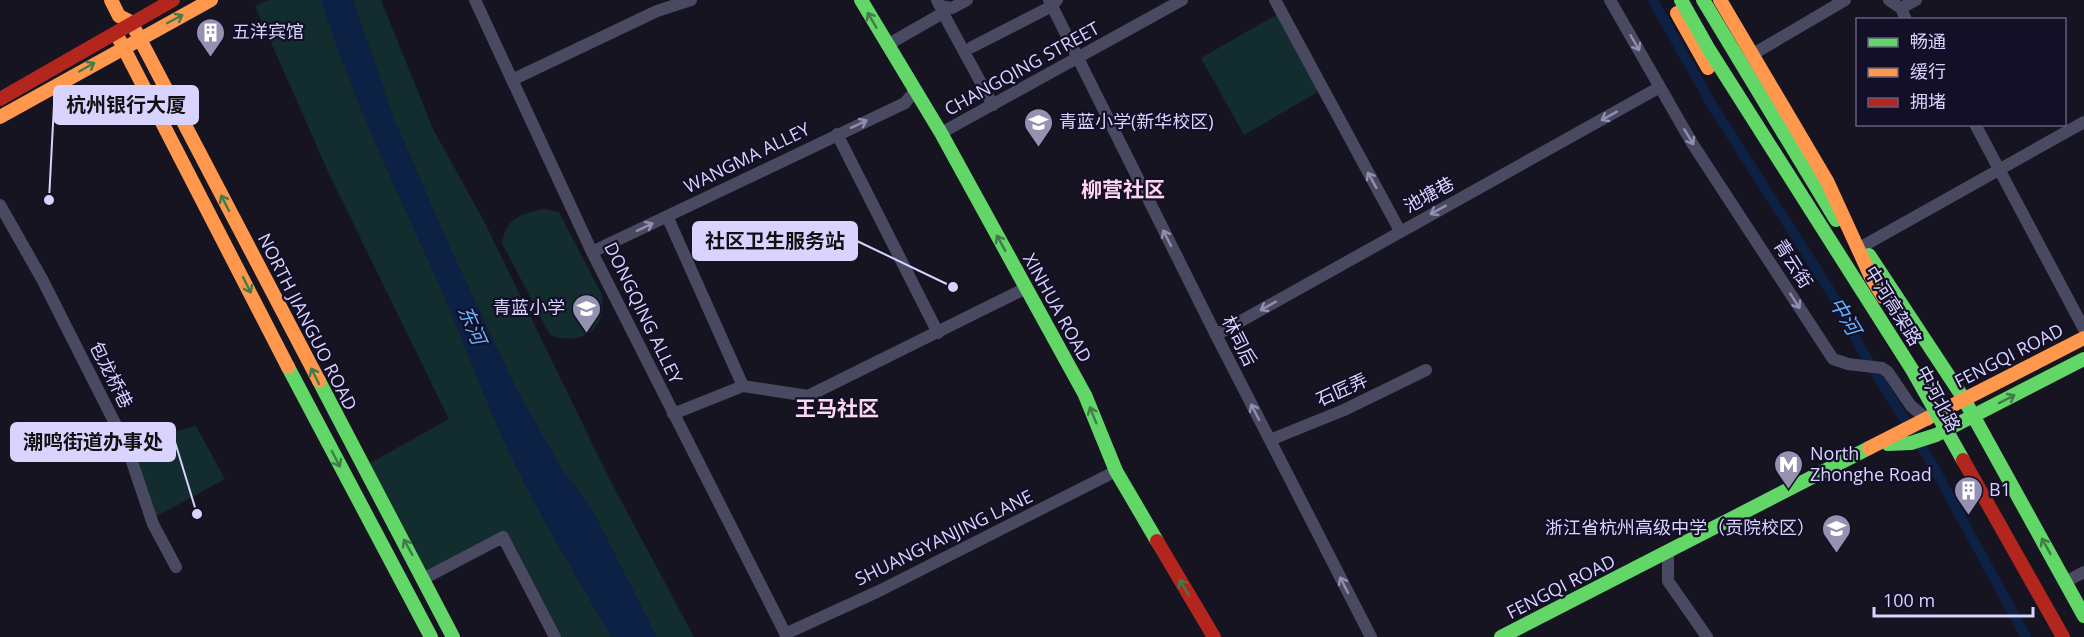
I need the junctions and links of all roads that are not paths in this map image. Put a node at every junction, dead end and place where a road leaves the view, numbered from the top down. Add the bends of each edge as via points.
1 (100, 0) edge
2 (111, 0) edge
3 (173, 0) edge
4 (211, 0) edge
5 (475, 0) edge
6 (691, 0) edge
7 (861, 0) edge
8 (937, 0) edge
9 (967, 0) edge
10 (1182, 0) edge
11 (1275, 0) edge
12 (1610, 0) edge
13 (1671, 0) edge
14 (1681, 0) edge
15 (1703, 0) edge
16 (1712, 0) edge
17 (1720, 0) edge
18 (1845, 0) edge
19 (1889, 0) edge
20 (1916, 0) edge
21 (1053, 2) edge
22 (1903, 14) edge
23 (131, 22) junction
24 (116, 34) junction
25 (139, 38) junction
26 (887, 45) junction
27 (124, 46) junction
28 (972, 47) dead end
29 (1708, 48) junction
30 (1747, 57) junction
31 (1077, 60) junction
32 (514, 79) junction
33 (1659, 87) junction
34 (914, 92) junction
35 (0, 99) edge
36 (993, 105) junction
37 (0, 117) edge
38 (2084, 122) edge
39 (1977, 126) edge
40 (941, 133) junction
41 (837, 134) junction
42 (1999, 169) junction
43 (0, 205) edge
44 (667, 216) junction
45 (1400, 231) junction
46 (1863, 246) junction
47 (592, 252) junction
48 (1871, 278) junction
49 (1026, 288) junction
50 (2084, 329) edge
51 (938, 333) junction
52 (1216, 335) junction
53 (2084, 338) edge
54 (2084, 359) edge
55 (1426, 370) dead end
56 (743, 386) junction
57 (1964, 399) junction
58 (673, 414) junction
59 (1974, 417) junction
60 (1922, 423) junction
61 (1930, 437) junction
62 (1907, 438) junction
63 (1270, 440) junction
64 (1116, 471) junction
65 (1668, 553) junction
66 (176, 567) dead end
67 (2084, 572) edge
68 (424, 578) junction
69 (2066, 582) junction
70 (2084, 616) edge
71 (786, 636) edge
72 (1505, 636) edge
73 (431, 637) edge
74 (453, 637) edge
75 (555, 637) edge
76 (1214, 637) edge
77 (1371, 637) edge
78 (1707, 637) edge
79 (2053, 637) edge
80 (2063, 637) edge
81 (2078, 637) edge

1 - 24 main road, NORTH JIANGUO ROAD
2 - 23 main road, NORTH JIANGUO ROAD via 119,16
3 - 23 main road
25 -> 4 main road
5 - 32 street, DONGQING ALLEY
6 - 32 street via 657,11
26 -> 7 main road, XINHUA ROAD
8 - 9 street via 940,6 952,8
10 - 31 street, CHANGQING STREET
45 -> 11 street
12 -> 33 street, 青云街
13 - 29 main road, bridge
13 - 60 main road, 中河北路 via 1691,42 1907,377
14 - 29 main road, 中河高架路, bridge
15 - 48 main road, 中河高架路, bridge
16 - 30 main road, 中河北路
17 - 48 main road, bridge via 1827,181
18 - 30 street
19 - 22 street
20 - 22 street
21 - 28 street
21 - 31 street, 林司后
23 - 24 main road
23 - 25 main road, NORTH JIANGUO ROAD
24 - 27 main road, NORTH JIANGUO ROAD
24 - 35 main road
25 - 27 main road
68 -> 25 main road, NORTH JIANGUO ROAD
26 - 34 main road, XINHUA ROAD
26 - 36 street via 943,13
37 -> 27 main road
27 -> 73 main road, NORTH JIANGUO ROAD
29 - 80 main road, 中河高架路, bridge via 1913,371
30 - 46 main road, 中河北路
31 - 36 street, CHANGQING STREET
52 -> 31 street, 林司后
32 - 47 street, DONGQING ALLEY
33 -> 45 street, 池塘巷
33 -> 60 street, 青云街 via 1833,359 1888,372
34 - 40 main road, XINHUA ROAD
41 -> 34 street, WANGMA ALLEY via 905,102
36 - 40 street, CHANGQING STREET
38 - 42 street
39 - 42 street
49 -> 40 main road, XINHUA ROAD
41 - 44 street, WANGMA ALLEY
41 - 51 street
42 - 46 street
42 - 50 street
43 - 66 street, 包龙桥巷 via 127,447 153,524
47 -> 44 street, WANGMA ALLEY
44 - 56 street
45 -> 52 street, 池塘巷
46 - 57 main road, 中河北路
47 - 58 street, DONGQING ALLEY
48 - 81 main road, 中河高架路, bridge via 1926,367
49 - 51 street
64 -> 49 main road, XINHUA ROAD via 1085,395
51 - 56 street via 808,396
63 -> 52 street, 林司后
53 - 57 main road, FENGQI ROAD
59 -> 54 main road
55 - 63 street, 石匠弄
56 - 58 street
57 - 59 main road, 中河北路
57 - 60 main road, FENGQI ROAD
58 - 71 street, DONGQING ALLEY
59 - 61 main road
69 -> 59 main road, 中河北路
60 - 61 main road, 中河北路
60 - 62 main road, FENGQI ROAD
61 - 62 main road
61 - 79 main road, 中河北路
62 - 65 main road, FENGQI ROAD via 1880,445
77 -> 63 street, 林司后
64 - 71 street, SHUANGYANJING LANE
76 -> 64 main road, XINHUA ROAD
65 - 72 main road, FENGQI ROAD
65 - 78 street via 1668,581
67 - 69 street
68 - 74 main road, NORTH JIANGUO ROAD
68 - 75 street via 503,537
69 - 70 main road, 中河北路

